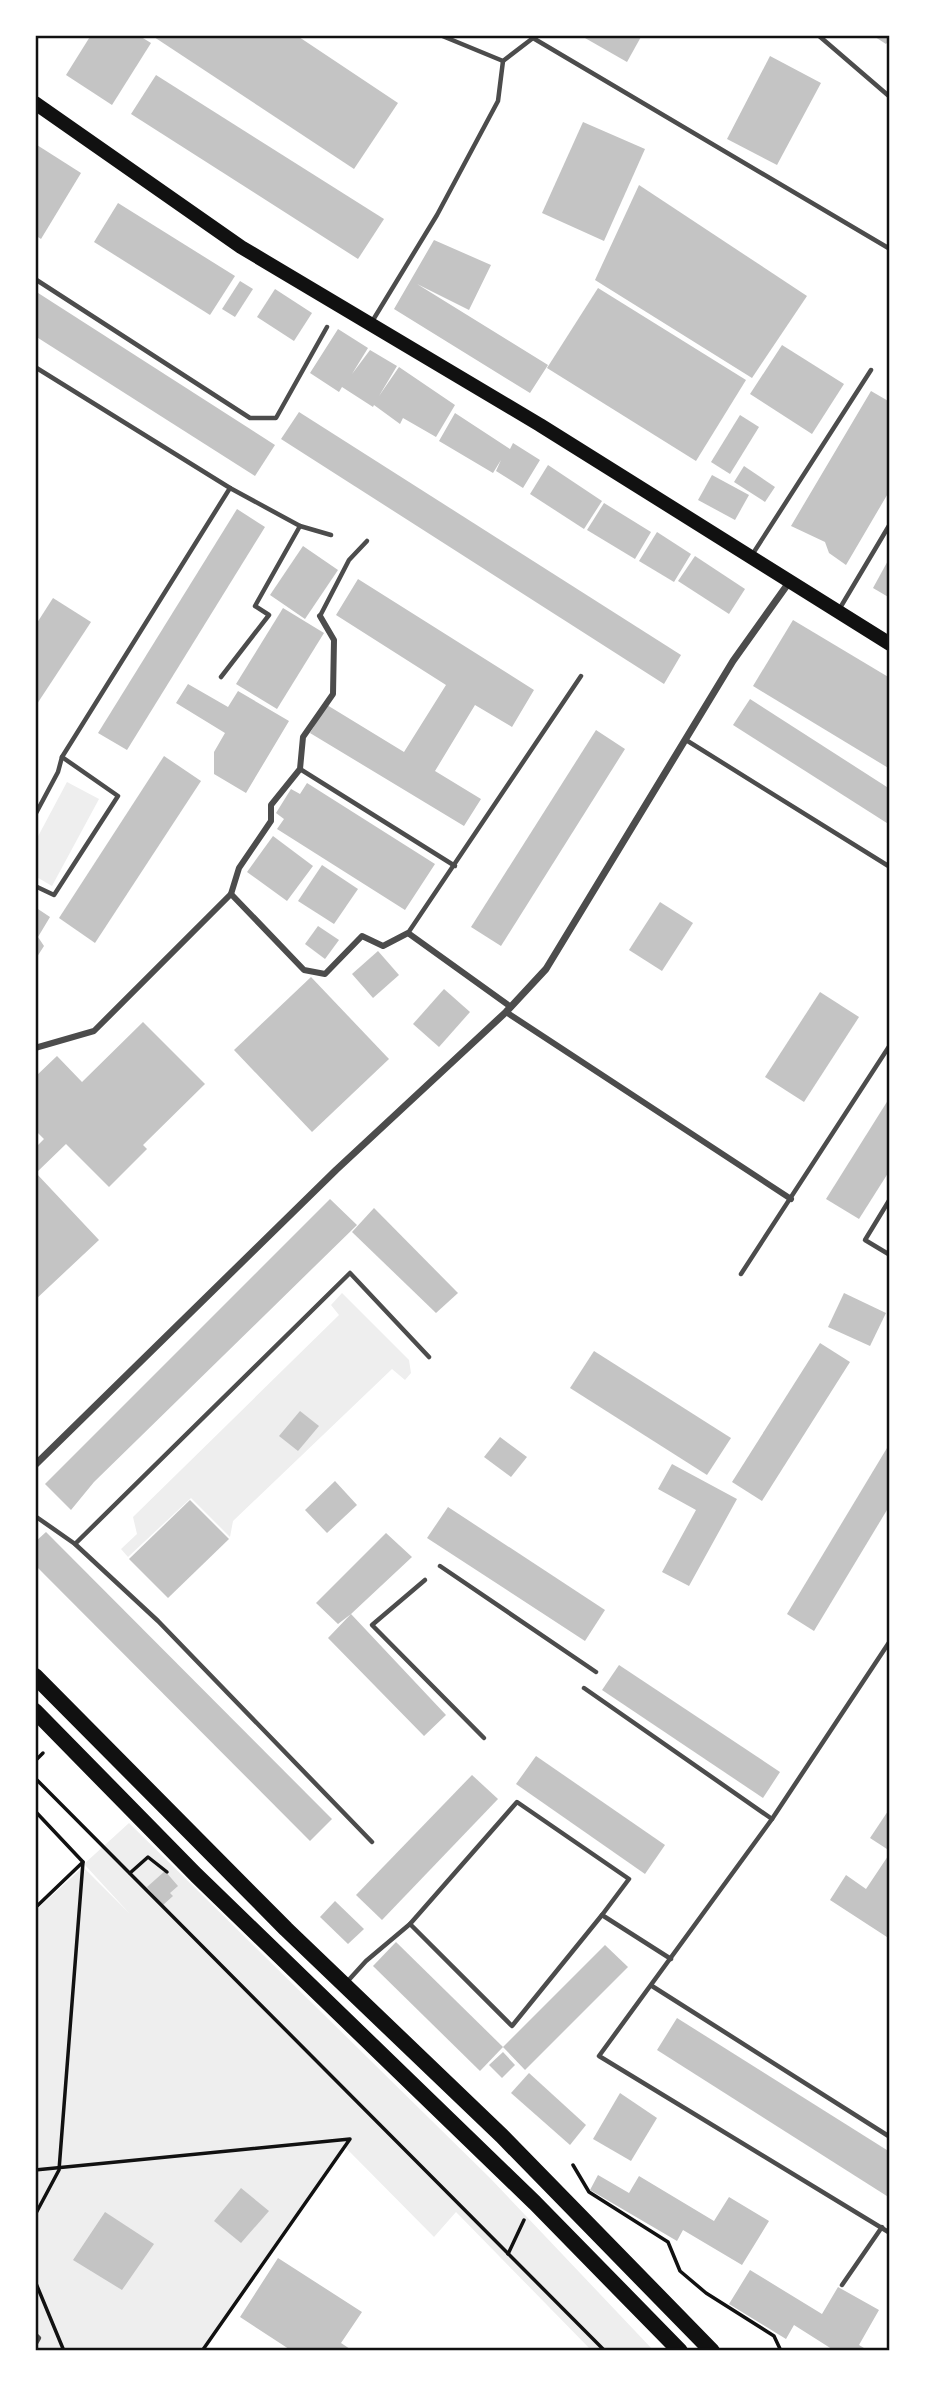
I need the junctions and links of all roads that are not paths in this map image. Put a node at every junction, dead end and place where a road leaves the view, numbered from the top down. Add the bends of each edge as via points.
1 (440, 35) edge
2 (818, 35) edge
3 (503, 61) junction
4 (890, 97) edge
5 (36, 106) edge
6 (890, 249) edge
7 (35, 279) edge
8 (371, 323) junction
9 (327, 327) dead end
10 (35, 367) edge
11 (871, 370) dead end
12 (230, 488) junction
13 (890, 524) edge
14 (300, 526) junction
15 (331, 535) dead end
16 (367, 541) dead end
17 (750, 558) junction
18 (789, 581) junction
19 (838, 611) junction
20 (320, 616) joint
21 (890, 644) edge
22 (581, 676) dead end
23 (221, 677) dead end
24 (686, 740) junction
25 (62, 757) junction
26 (300, 769) junction
27 (35, 815) edge
28 (455, 866) junction
29 (890, 867) edge
30 (35, 886) edge
31 (231, 894) junction
32 (408, 933) junction
33 (508, 1009) junction
34 (890, 1045) edge
35 (35, 1048) edge
36 (791, 1199) junction
37 (890, 1199) edge
38 (890, 1255) edge
39 (741, 1274) dead end
40 (429, 1357) dead end
41 (35, 1465) edge
42 (35, 1516) edge
43 (75, 1544) junction
44 (440, 1566) dead end
45 (425, 1580) dead end
46 (890, 1641) edge
47 (596, 1672) dead end
48 (35, 1676) edge
49 (584, 1688) dead end
50 (35, 1711) edge
51 (484, 1738) dead end
52 (772, 1819) junction
53 (372, 1842) dead end
54 (602, 1915) junction
55 (410, 1924) junction
56 (671, 1959) junction
57 (344, 1985) junction
58 (652, 1986) junction
59 (890, 2137) edge
60 (882, 2227) junction
61 (890, 2233) edge
62 (842, 2286) dead end
63 (35, 2334) edge
64 (35, 2345) edge
65 (680, 2351) edge
66 (712, 2351) edge

1 - 3 lane
2 - 4 lane
3 - 6 lane via 533,38
3 - 8 lane via 498,102
5 - 8 main road via 242,247
7 - 9 lane via 250,418 262,421 276,418 288,401
8 - 17 main road
10 - 12 lane
11 - 17 lane
12 - 14 lane
12 - 25 lane
13 - 19 lane
14 - 15 lane
14 - 23 lane via 255,606 269,615
16 - 20 lane via 349,560
17 - 18 main road
18 - 19 main road
18 - 24 street via 733,661
19 - 21 main road
20 - 26 street via 334,640 333,694 303,737
22 - 28 lane
24 - 29 lane
24 - 33 street via 546,969
25 - 27 lane
25 - 30 lane via 118,796 54,895
26 - 28 lane
26 - 31 street via 271,805 271,821 239,868
28 - 32 lane
31 - 32 street via 304,970 325,974 362,936 383,946
31 - 35 street via 94,1031
32 - 33 street
33 - 36 street
33 - 41 street
34 - 36 lane
36 - 39 lane
37 - 38 lane via 865,1240
40 - 43 lane via 349,1273
42 - 43 lane
43 - 53 lane via 158,1621
44 - 47 lane
45 - 51 lane via 372,1625
46 - 52 lane
48 - 57 main road
49 - 52 lane
50 - 65 main road
52 - 56 lane
54 - 55 lane via 512,2026
54 - 55 lane via 629,1879 517,1802
54 - 56 lane
55 - 57 lane
56 - 58 lane
57 - 66 main road via 502,2136
58 - 59 lane
58 - 60 lane via 599,2056
60 - 61 lane
60 - 62 lane
63 - 64 lane via 39,2338

